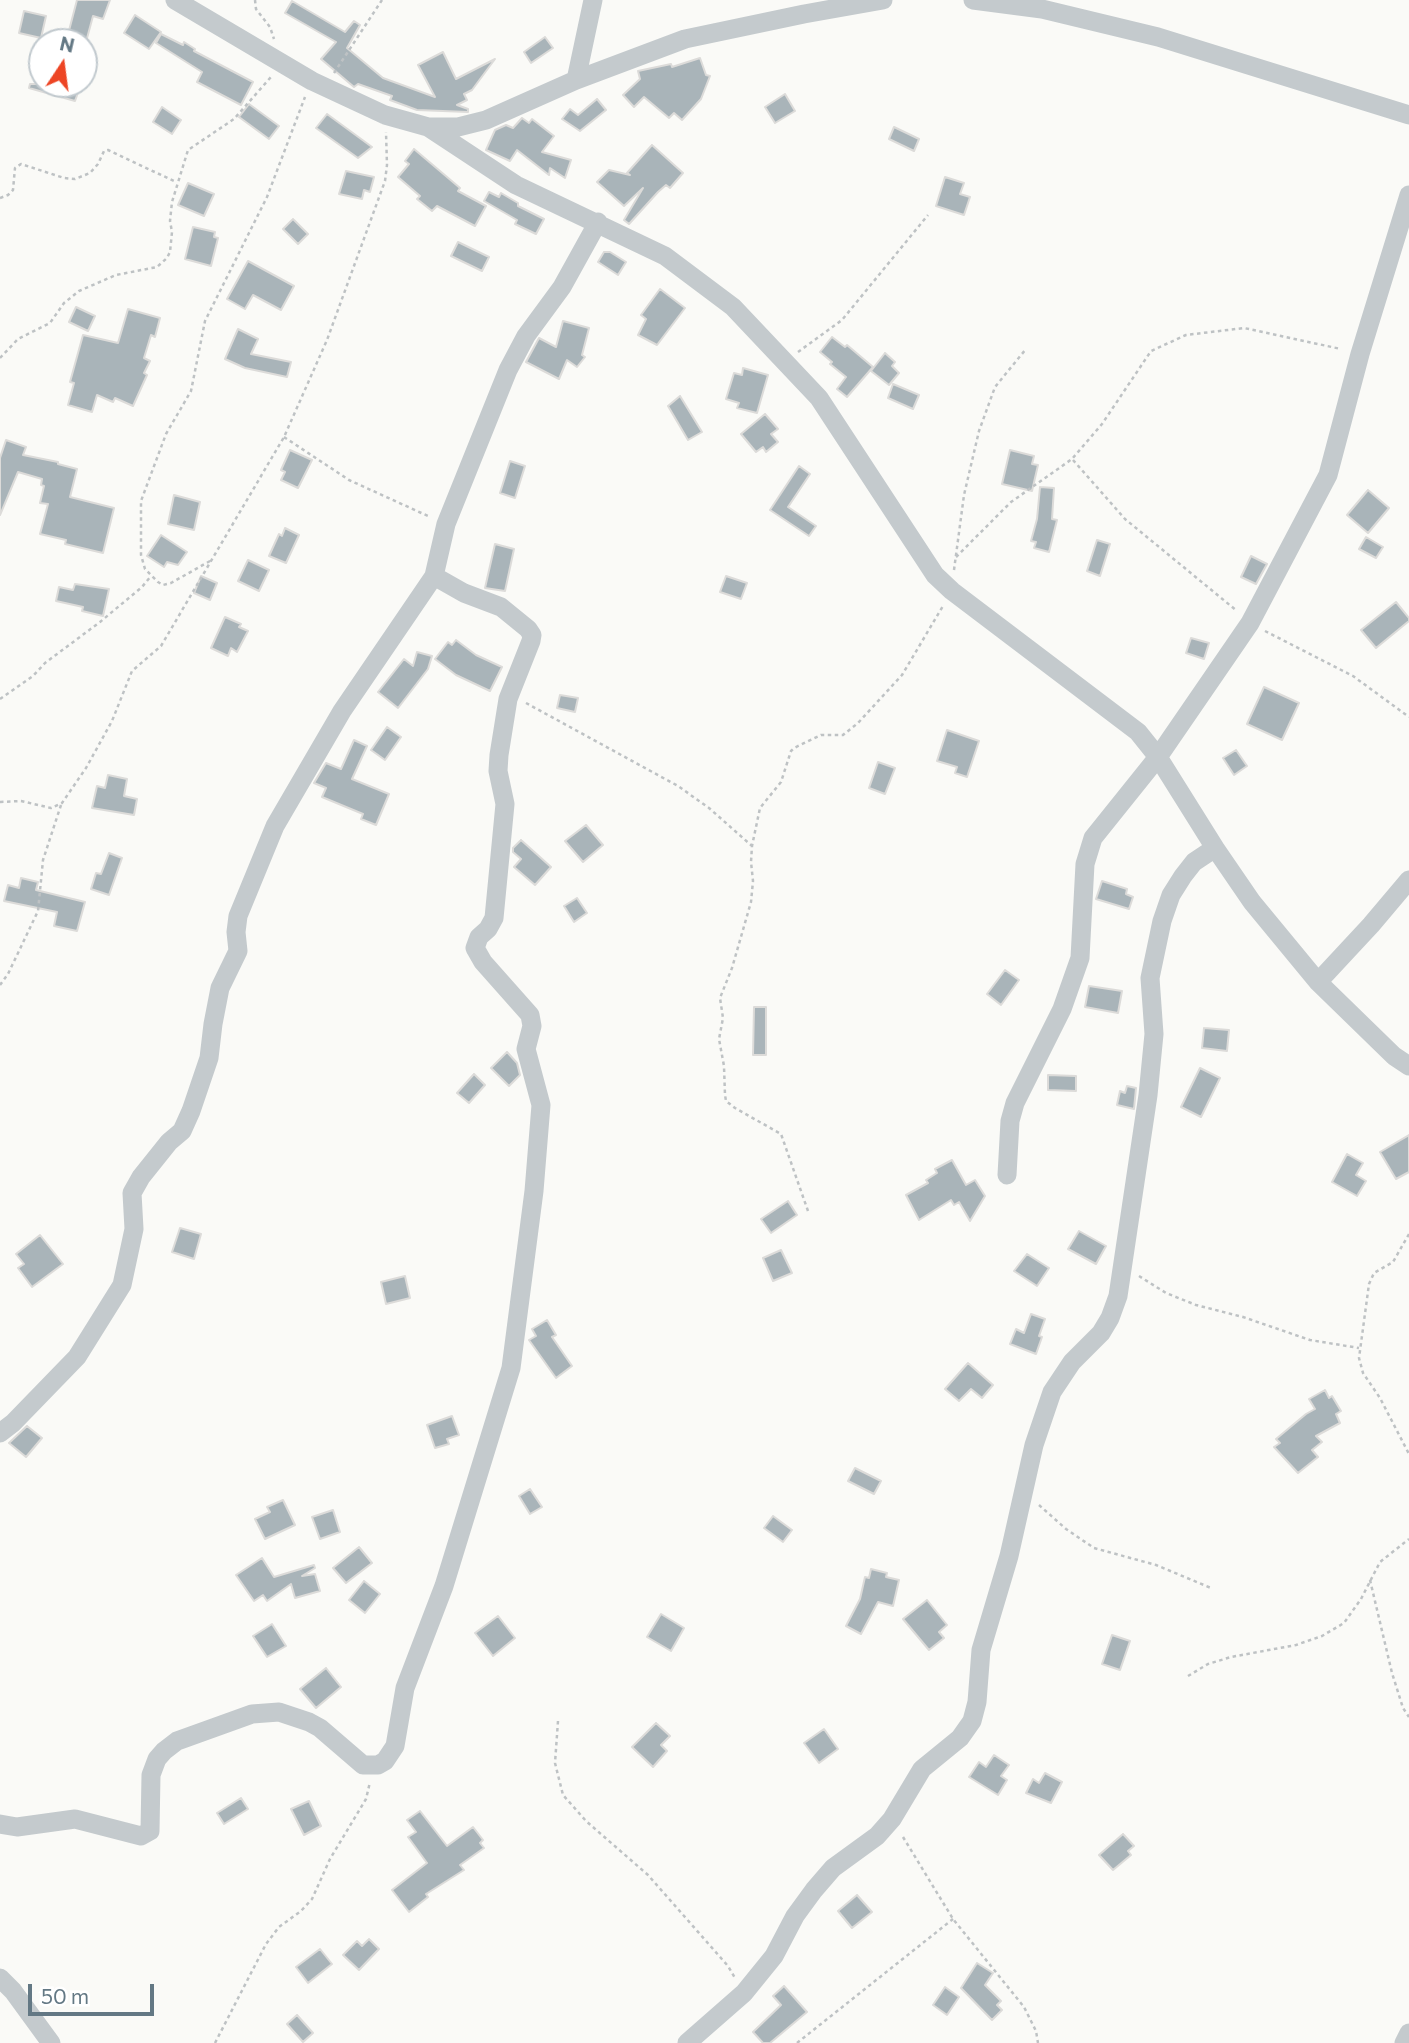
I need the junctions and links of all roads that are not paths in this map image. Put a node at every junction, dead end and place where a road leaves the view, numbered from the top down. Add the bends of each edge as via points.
1 (175, 0) edge
2 (593, 0) edge
3 (883, 0) edge
4 (973, 0) edge
5 (1042, 4) edge
6 (576, 80) junction
7 (1409, 115) edge
8 (428, 127) junction
9 (1409, 195) edge
10 (598, 222) junction
11 (434, 576) junction
12 (1158, 757) junction
13 (1214, 848) junction
14 (1409, 880) edge
15 (1318, 982) junction
16 (1409, 1066) edge
17 (1007, 1175) dead end
18 (0, 1433) edge
19 (0, 1824) edge
20 (0, 1978) edge
21 (1409, 2034) edge
22 (51, 2043) edge
23 (687, 2043) edge
24 (1404, 2043) edge

1 - 8 street via 318,84 385,115
2 - 6 street
3 - 6 street via 704,34
4 - 5 street
5 - 7 street
6 - 8 street via 486,120 458,127
8 - 10 street via 516,185
9 - 12 street via 1328,475 1250,622
10 - 11 street via 552,303 515,356 446,524
10 - 12 street via 681,266 733,307 819,398 935,575 1138,732
11 - 18 street via 342,711 270,838 238,916 239,948 220,988 209,1058 191,1111 182,1131 141,1177 132,1194 134,1229 122,1285 76,1357
11 - 19 street via 501,607 532,635 508,699 499,755 505,804 496,907 492,924 475,948 530,1015 526,1049 541,1105 534,1191 506,1390 444,1586 405,1688 395,1746 385,1761 371,1767 356,1761 309,1722 279,1712 260,1712 177,1741 164,1751 151,1775 150,1831 141,1836 75,1819 17,1827
12 - 13 street
12 - 17 street via 1093,838 1084,864 1080,958 1062,1009 1016,1103 1010,1121
13 - 15 street
13 - 23 street via 1183,876 1162,921 1150,978 1154,1034 1148,1095 1118,1296 1101,1333 1072,1362 1052,1392 981,1650 972,1721 960,1738 922,1769 877,1836 833,1868 814,1890 774,1956 744,1993
14 - 15 street
15 - 16 street
20 - 22 street
21 - 24 street

